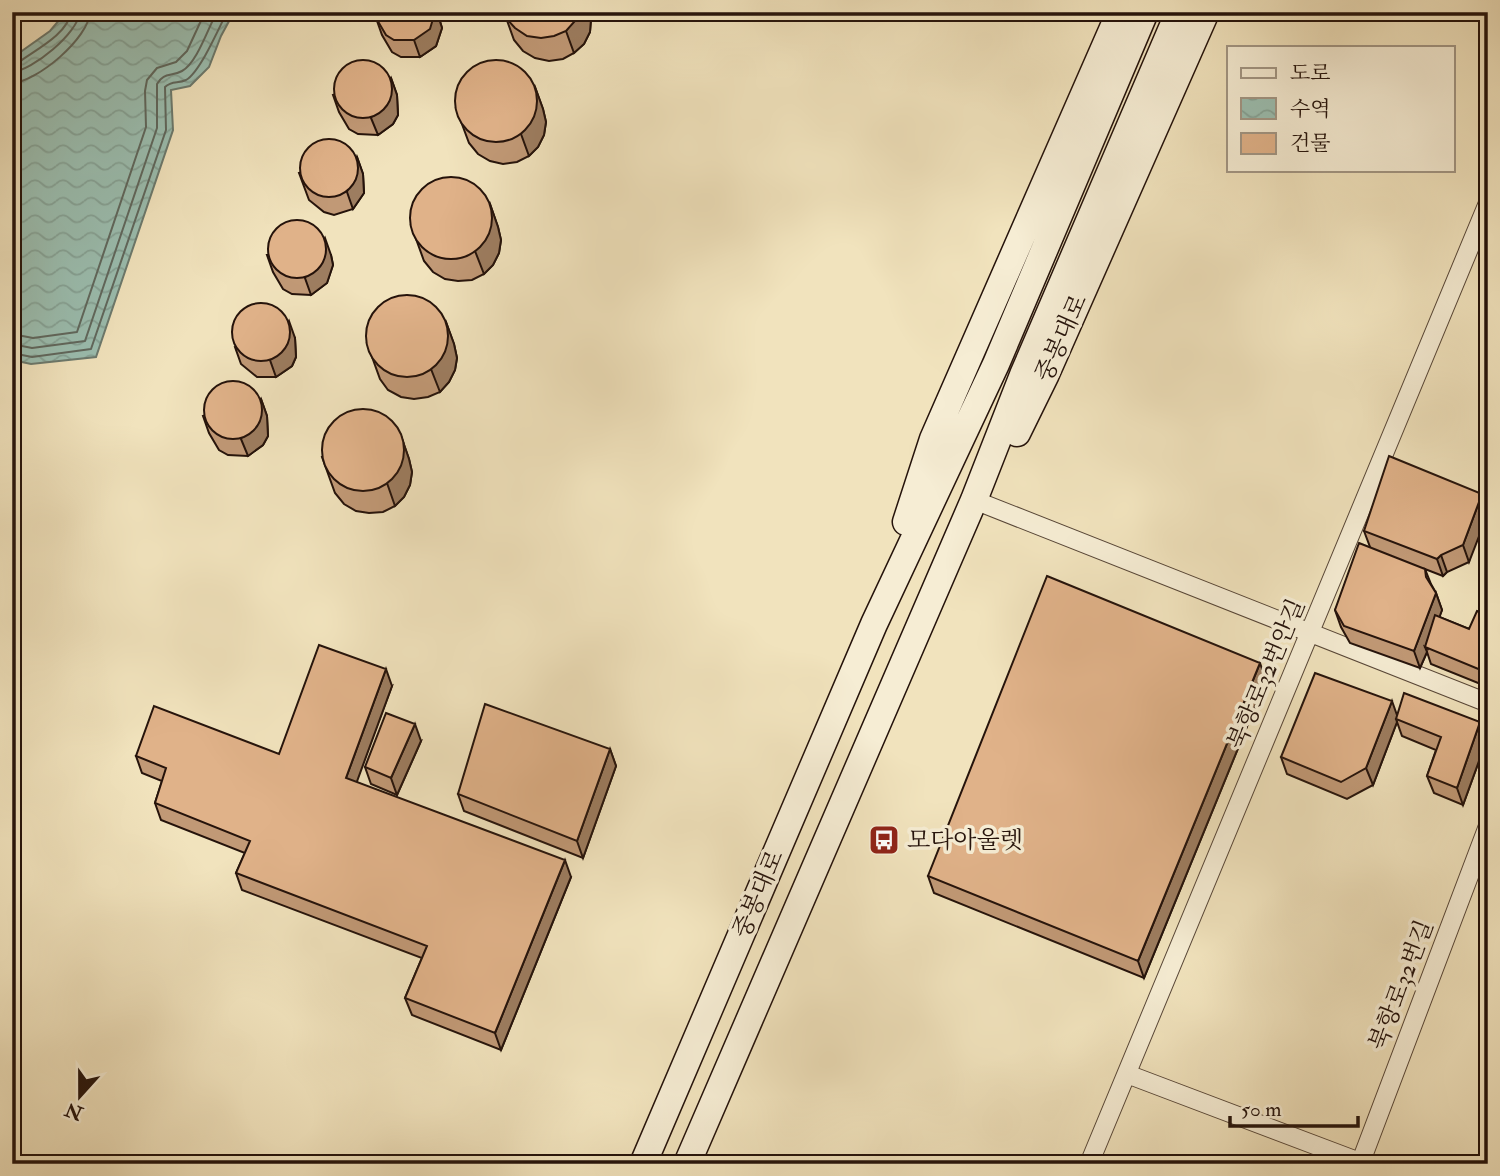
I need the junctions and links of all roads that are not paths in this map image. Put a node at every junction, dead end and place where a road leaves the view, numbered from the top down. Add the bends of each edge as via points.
1 (1120, 12) edge
2 (1144, 12) edge
3 (1179, 12) edge
4 (1206, 12) edge
5 (1488, 203) edge
6 (978, 502) junction
7 (874, 624) junction
8 (1309, 634) junction
9 (1488, 703) edge
10 (1488, 826) edge
11 (1127, 1074) junction
12 (1362, 1163) edge
13 (643, 1164) edge
14 (687, 1164) edge
15 (1089, 1164) edge

1 - 7 main road, 중봉대로 via 933,439
2 - 7 main road, 중봉대로 via 996,364
3 - 6 main road, 중봉대로 via 1023,376
4 - 6 main road, 중봉대로 via 1046,374
5 - 8 street, 북항로32번안길
6 - 8 street
6 - 14 main road, 중봉대로
7 - 13 main road, 중봉대로
8 - 9 street
8 - 11 street, 북항로32번안길
10 - 12 street, 북항로32번길
11 - 12 street, 북항로32번길
11 - 15 street, 북항로32번안길

